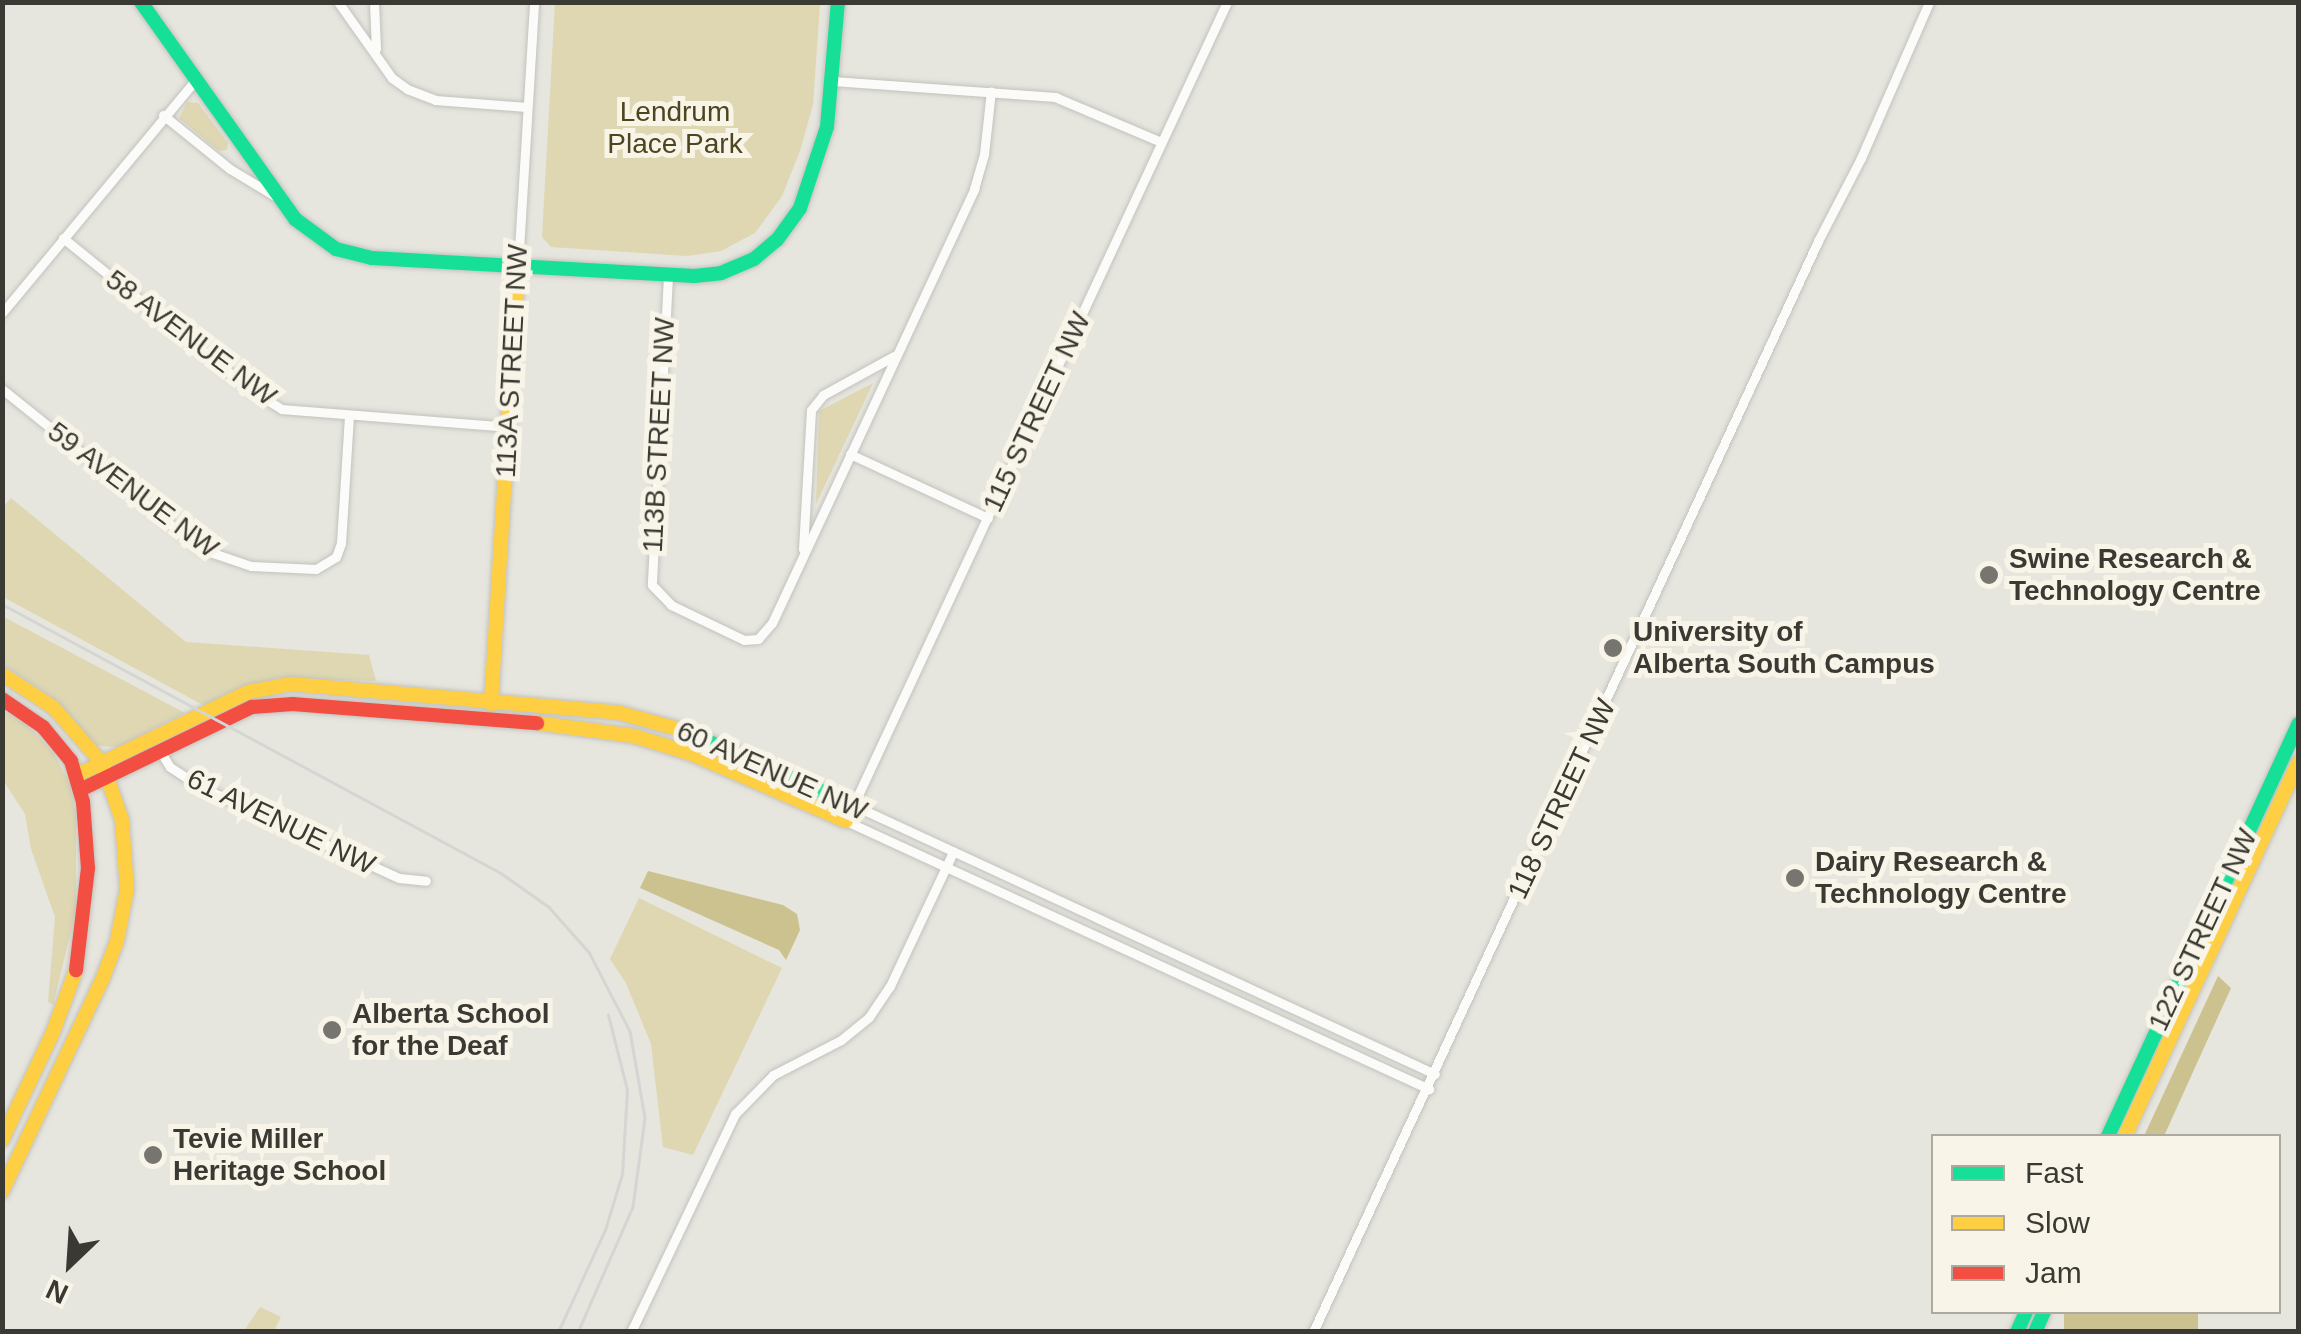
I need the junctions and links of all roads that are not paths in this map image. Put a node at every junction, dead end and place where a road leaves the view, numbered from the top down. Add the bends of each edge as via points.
1 (141, 2) edge
2 (338, 2) edge
3 (374, 2) edge
4 (534, 2) edge
5 (838, 2) edge
6 (1227, 2) edge
7 (1930, 2) edge
8 (378, 56) junction
9 (196, 79) junction
10 (833, 81) junction
11 (991, 91) junction
12 (527, 108) junction
13 (163, 116) junction
14 (1161, 142) junction
15 (282, 200) junction
16 (63, 238) junction
17 (518, 266) junction
18 (668, 276) junction
19 (2, 314) edge
20 (896, 356) junction
21 (2, 389) edge
22 (349, 416) junction
23 (508, 426) junction
24 (850, 454) junction
25 (988, 518) junction
26 (803, 556) junction
27 (2, 674) edge
28 (2, 699) edge
29 (492, 699) junction
30 (491, 719) junction
31 (2298, 724) edge
32 (157, 744) junction
33 (2298, 763) edge
34 (104, 770) junction
35 (78, 783) junction
36 (853, 806) junction
37 (846, 821) junction
38 (953, 852) junction
39 (946, 868) junction
40 (426, 880) dead end
41 (1435, 1074) junction
42 (1429, 1089) junction
43 (2109, 1134) edge
44 (2126, 1134) edge
45 (2, 1140) edge
46 (2, 1192) edge
47 (630, 1332) edge
48 (1313, 1332) edge

1 - 9 street
2 - 8 street
3 - 8 street
4 - 12 street, 113A STREET NW
5 - 10 street
6 - 14 street, 115 STREET NW
7 - 41 street, 118 STREET NW
8 - 12 street via 406,90 435,100
9 - 13 street
9 - 15 street
10 - 11 street
10 - 18 street via 815,173 777,240 732,270
11 - 14 street via 1064,98
11 - 20 street via 980,171
12 - 17 street, 113A STREET NW
13 - 15 street
13 - 16 street
14 - 25 street, 115 STREET NW
15 - 17 street via 315,237 348,254
16 - 19 street
16 - 22 street, 58 AVENUE NW via 258,396 293,412
17 - 18 street
17 - 23 street, 113A STREET NW
18 - 26 street, 113B STREET NW via 651,554 655,594 736,636 758,639
20 - 24 street
20 - 26 street via 823,395 811,410
21 - 22 street, 59 AVENUE NW via 211,554 250,566 310,570 331,563 341,543
22 - 23 street, 58 AVENUE NW
23 - 29 street, 113A STREET NW
24 - 25 street
24 - 26 street
25 - 36 street, 115 STREET NW
27 - 34 street via 54,708
28 - 35 street via 58,742
29 - 30 street, 113A STREET NW
29 - 32 street, 60 AVENUE NW via 281,685 248,692
29 - 36 street, 60 AVENUE NW via 597,709 672,726
30 - 32 street, 60 AVENUE NW via 292,704 252,708
30 - 37 street, 60 AVENUE NW via 598,728 661,744
31 - 43 street, 122 STREET NW
32 - 34 street, 60 AVENUE NW
32 - 40 street, 61 AVENUE NW via 170,767 201,787 399,878
33 - 44 street, 122 STREET NW
34 - 35 street, 60 AVENUE NW
34 - 46 street via 127,845 118,942
35 - 45 street via 88,838 83,936 54,1032
36 - 37 street, 115 STREET NW
36 - 38 street, 60 AVENUE NW
37 - 39 street, 60 AVENUE NW
38 - 39 street
38 - 41 street, 60 AVENUE NW
39 - 42 street, 60 AVENUE NW
39 - 47 street via 869,1017 773,1075 735,1114
41 - 42 street, 118 STREET NW
42 - 48 street, 118 STREET NW

